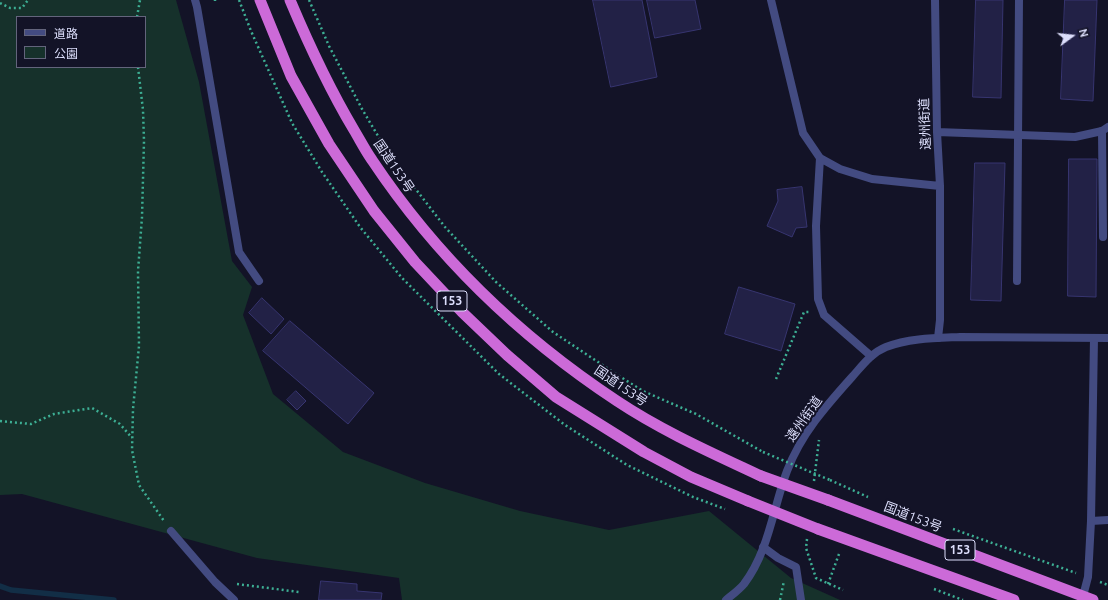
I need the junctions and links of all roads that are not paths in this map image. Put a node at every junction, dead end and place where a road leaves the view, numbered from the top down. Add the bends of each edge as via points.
1 (195, 0) edge
2 (260, 0) edge
3 (290, 0) edge
4 (771, 0) edge
5 (935, 0) edge
6 (1019, 0) edge
7 (1105, 129) edge
8 (937, 132) junction
9 (1019, 135) junction
10 (820, 158) junction
11 (940, 186) junction
12 (1103, 237) dead end
13 (259, 281) dead end
14 (1017, 281) dead end
15 (938, 338) junction
16 (1094, 338) junction
17 (1108, 338) edge
18 (871, 356) junction
19 (1108, 520) edge
20 (1091, 521) junction
21 (171, 531) road end
22 (763, 547) junction
23 (1088, 598) edge
24 (234, 600) edge
25 (726, 600) edge
26 (801, 600) edge
27 (1014, 600) edge

1 - 13 street via 239,252
2 - 27 highway, 153, bridge via 291,76 329,144 374,211 415,262 462,312 507,356 556,397 644,452 691,477 818,528
3 - 23 highway, 国道153号 / 153, bridge via 339,106 371,159 407,210 440,249 504,314 617,402 657,426 761,476
4 - 10 street via 803,133
5 - 8 street, 遠州街道
6 - 9 street
7 - 9 street via 1075,137
7 - 12 street
8 - 9 street
8 - 11 street, 遠州街道
9 - 14 street
10 - 11 street via 840,169 872,179
10 - 18 street via 816,226 818,300 824,315
11 - 15 street, 遠州街道
15 - 16 street, 遠州街道
15 - 18 street, 遠州街道 via 913,340 886,347
16 - 17 street, 遠州街道
16 - 20 street
18 - 22 street, 遠州街道 via 813,422 802,440 787,471
19 - 20 street
20 - 23 street
21 - 24 street
22 - 25 street, 遠州街道 via 744,585
22 - 26 street via 796,567

